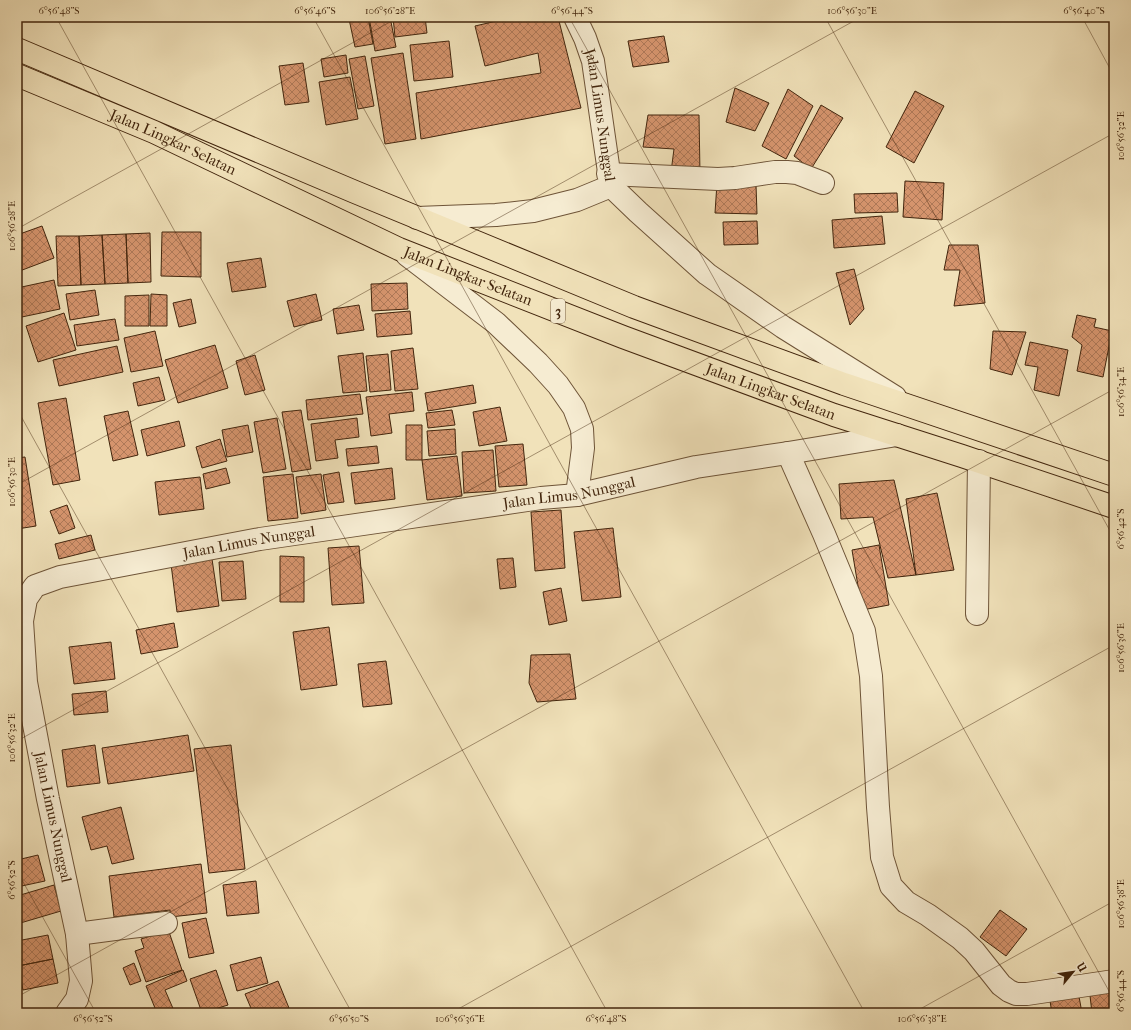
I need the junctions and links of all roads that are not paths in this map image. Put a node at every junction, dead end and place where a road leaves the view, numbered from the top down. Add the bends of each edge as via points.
1 (575, 17) edge
2 (17, 49) edge
3 (17, 75) edge
4 (610, 180) junction
5 (822, 183) dead end
6 (417, 218) junction
7 (398, 249) junction
8 (911, 407) junction
9 (897, 435) junction
10 (788, 454) junction
11 (979, 461) junction
12 (1114, 475) edge
13 (577, 495) junction
14 (1114, 507) edge
15 (26, 586) edge
16 (977, 614) dead end
17 (166, 923) dead end
18 (77, 934) junction
19 (1114, 981) edge
20 (67, 1013) edge

1 - 4 street, Jalan Limus Nunggal via 593,61
2 - 6 main road, Jalan Lingkar Selatan / 3
3 - 7 main road, Jalan Lingkar Selatan / 3 via 154,132
4 - 5 street via 718,179 787,172 802,174
4 - 6 street, Jalan Limus Nunggal via 577,200 533,211
4 - 8 street via 638,212 707,274 784,327
6 - 8 main road, Jalan Lingkar Selatan / 3 via 634,307
7 - 9 main road, Jalan Lingkar Selatan / 3 via 623,337 834,415
7 - 13 street via 496,323 558,385 574,408 582,429 583,448
8 - 12 main road, Jalan Lingkar Selatan / 3
9 - 10 street, Jalan Limus Nunggal
9 - 11 main road, Jalan Lingkar Selatan / 3
10 - 13 street, Jalan Limus Nunggal via 696,467
10 - 19 street via 864,631 871,676 882,856 891,886 906,902 960,938 1001,984 1016,994
11 - 14 main road, Jalan Lingkar Selatan / 3
11 - 16 street
13 - 15 street, Jalan Limus Nunggal via 533,499 260,539 60,577
15 - 18 street, Jalan Limus Nunggal via 22,621 26,682
17 - 18 street
18 - 20 street, Jalan Limus Nunggal via 81,981 77,999

